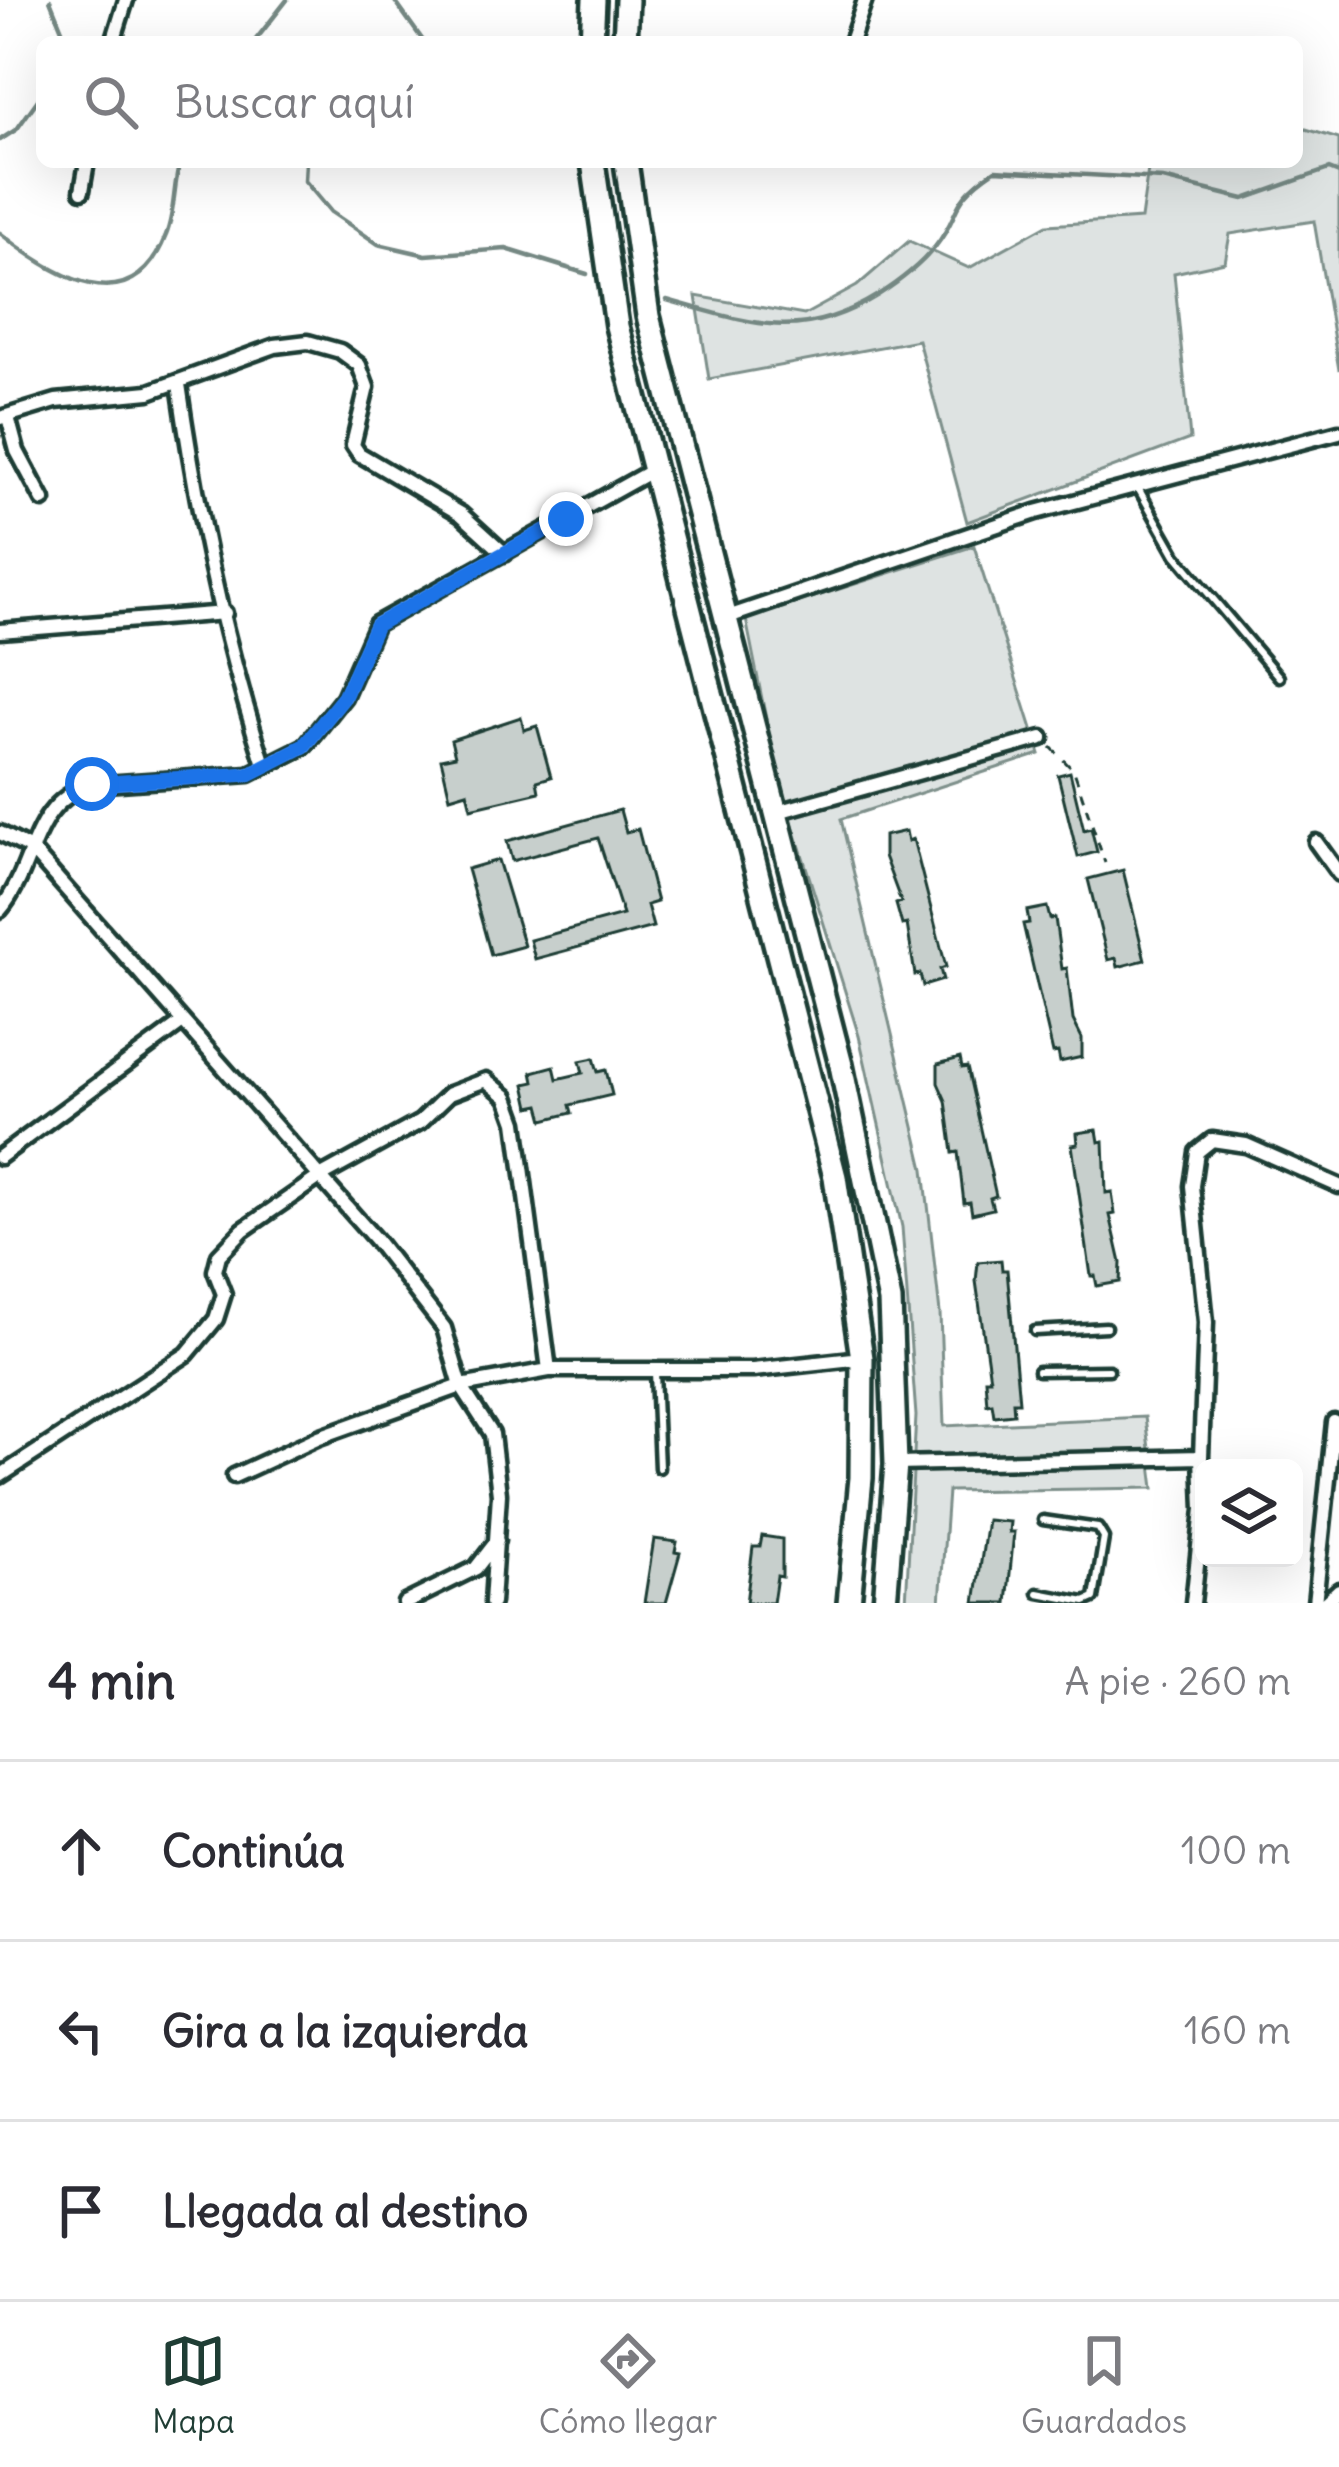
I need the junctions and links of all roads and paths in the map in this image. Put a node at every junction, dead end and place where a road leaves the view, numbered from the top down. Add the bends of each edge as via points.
1 (126, 0) edge
2 (594, 0) edge
3 (627, 0) edge
4 (865, 0) edge
5 (115, 36) edge
6 (592, 36) edge
7 (625, 36) edge
8 (853, 36) edge
9 (86, 168) edge
10 (593, 168) edge
11 (627, 168) edge
12 (82, 190) dead end
13 (179, 384) junction
14 (4, 418) edge
15 (1339, 432) edge
16 (653, 470) junction
17 (1136, 484) junction
18 (43, 500) dead end
19 (505, 554) junction
20 (225, 613) junction
21 (725, 617) junction
22 (0, 631) edge
23 (1279, 677) dead end
24 (1042, 738) joint
25 (265, 764) junction
26 (774, 813) junction
27 (0, 833) edge
28 (1316, 842) dead end
29 (31, 849) junction
30 (1105, 863) dead end
31 (1339, 874) edge
32 (0, 910) edge
33 (180, 1024) junction
34 (0, 1157) edge
35 (319, 1178) junction
36 (1338, 1183) edge
37 (1106, 1327) dead end
38 (1035, 1331) dead end
39 (862, 1358) junction
40 (655, 1368) junction
41 (549, 1370) junction
42 (1109, 1370) dead end
43 (1039, 1371) dead end
44 (461, 1386) junction
45 (1334, 1422) dead end
46 (1202, 1457) junction
47 (896, 1464) junction
48 (659, 1468) dead end
49 (0, 1476) edge
50 (234, 1476) dead end
51 (1042, 1520) dead end
52 (498, 1540) junction
53 (1339, 1590) edge
54 (1038, 1593) dead end
55 (405, 1603) edge
56 (492, 1603) edge
57 (849, 1603) edge
58 (885, 1603) edge
59 (1193, 1603) edge
60 (1315, 1603) edge
61 (1325, 1603) edge

1 - 5 street
2 - 6 highway
3 - 7 highway
4 - 8 street
9 - 12 street
10 - 16 highway via 617,326
11 - 21 highway via 648,316
13 - 14 street via 56,401
13 - 19 street via 275,346 308,342 340,351 359,365 367,386 353,445 359,454 461,514
13 - 20 street
14 - 18 street
15 - 17 street
16 - 19 street
16 - 39 highway via 835,1177
17 - 21 street
17 - 23 lane via 1176,555
19 - 25 street via 376,625 322,729
20 - 22 street
20 - 25 street
21 - 26 highway
24 - 26 street
24 - 30 path via 1074,771
25 - 29 street via 249,774 67,792
26 - 47 highway via 858,1136 890,1301
27 - 29 street
28 - 31 street
29 - 32 street via 21,885
29 - 33 street
33 - 34 street
33 - 35 street
35 - 41 street via 486,1079 506,1097 516,1122
35 - 44 street via 444,1328
35 - 49 street via 219,1255 215,1271 224,1294 216,1319 187,1354
36 - 46 street via 1246,1144 1212,1140 1197,1152 1192,1186 1206,1322
37 - 38 lane
39 - 40 street via 753,1370
39 - 57 highway
40 - 41 street
40 - 48 lane
41 - 44 street
42 - 43 lane
44 - 50 street
44 - 52 street via 492,1434
45 - 60 street
46 - 47 street
46 - 59 street
47 - 58 highway
51 - 54 lane via 1098,1528 1104,1538 1094,1598
52 - 55 street via 476,1568
52 - 56 street
53 - 61 street

